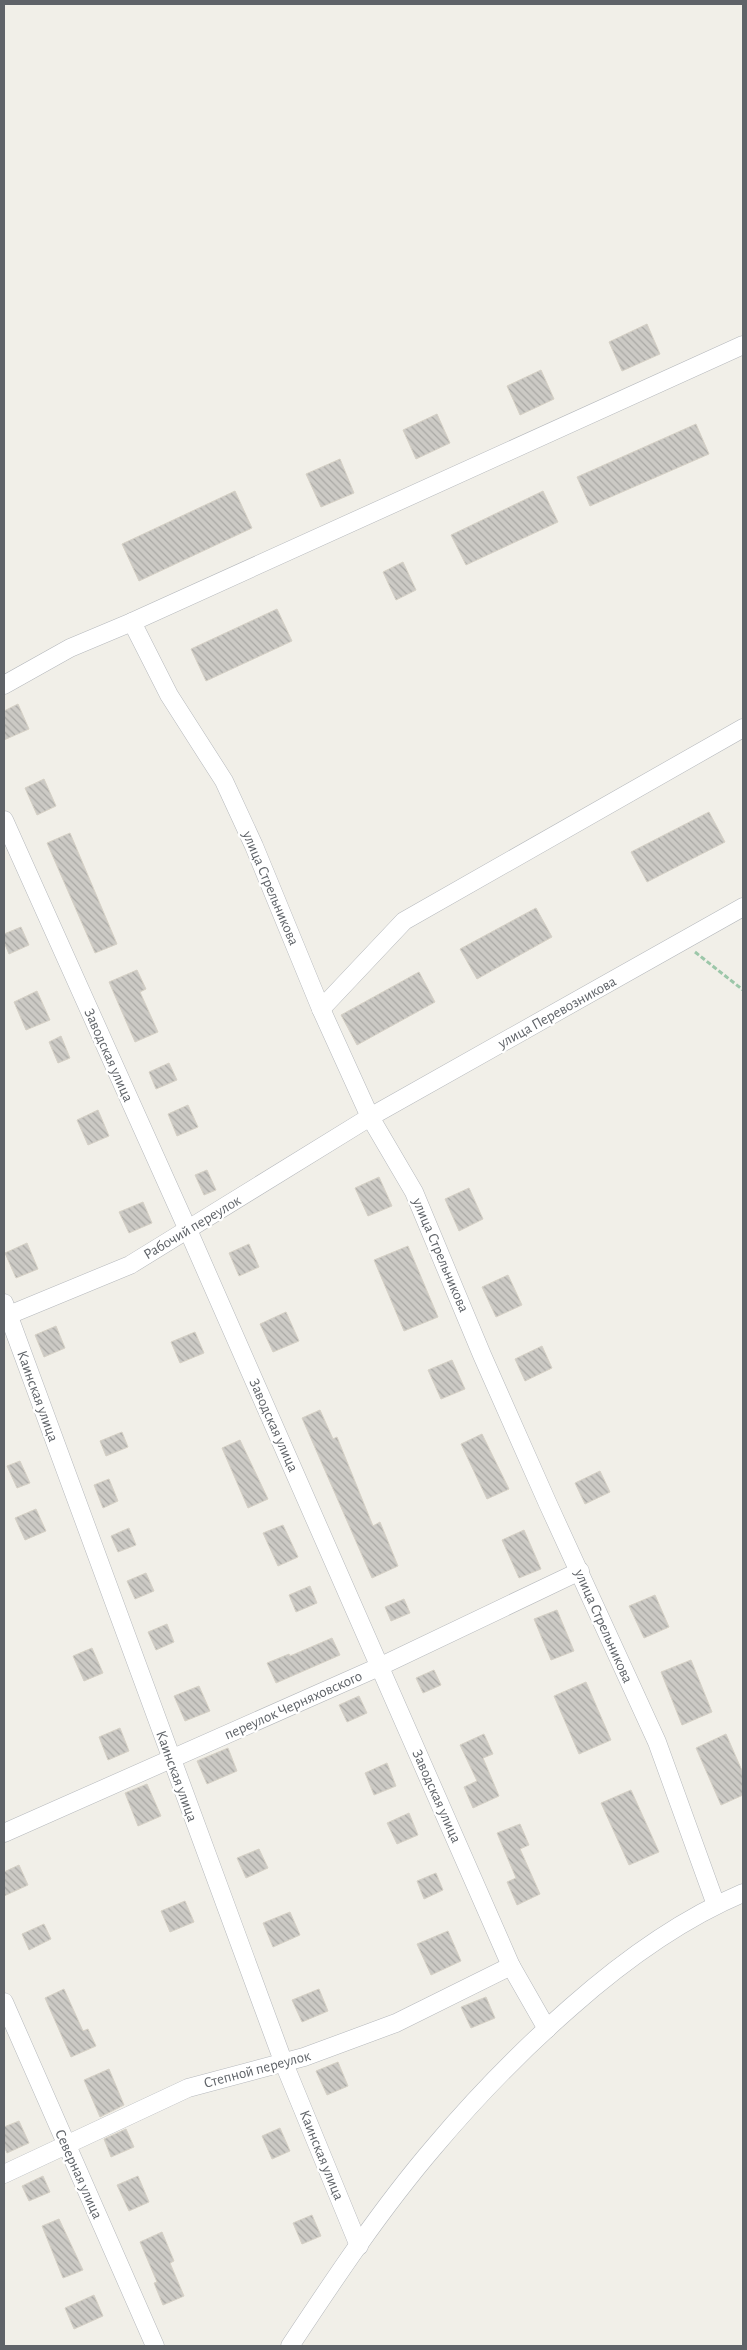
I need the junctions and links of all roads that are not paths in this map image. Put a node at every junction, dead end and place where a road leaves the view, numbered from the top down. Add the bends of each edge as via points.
1 (743, 345) edge
2 (132, 622) junction
3 (4, 685) edge
4 (743, 728) edge
5 (4, 820) edge
6 (743, 907) edge
7 (320, 1009) junction
8 (370, 1117) junction
9 (188, 1230) junction
10 (5, 1312) edge
11 (580, 1571) junction
12 (381, 1666) junction
13 (171, 1759) junction
14 (4, 1833) edge
15 (743, 1893) edge
16 (716, 1905) junction
17 (511, 1966) junction
18 (4, 2002) edge
19 (547, 2029) junction
20 (283, 2062) junction
21 (66, 2145) junction
22 (4, 2174) edge
23 (359, 2246) junction
24 (154, 2346) edge
25 (290, 2346) edge

1 - 2 street
2 - 3 street via 70,648
2 - 7 street, улица Стрельникова via 169,695 224,781
4 - 7 street via 404,920
5 - 9 street, Заводская улица
6 - 8 street, улица Перевозникова
7 - 8 street, улица Стрельникова
8 - 9 street, Рабочий переулок
8 - 11 street, улица Стрельникова via 414,1192 482,1356
9 - 10 street, Рабочий переулок via 130,1265
9 - 12 street, Заводская улица
10 - 13 street, Каинская улица
11 - 12 street, переулок Черняховского
11 - 16 street, улица Стрельникова via 657,1742
12 - 13 street, переулок Черняховского
12 - 17 street, Заводская улица
13 - 14 street, переулок Черняховского
13 - 20 street, Каинская улица
15 - 16 street
16 - 19 street via 650,1944
17 - 19 street, Заводская улица
17 - 20 street, Степной переулок via 396,2023
18 - 21 street, Северная улица
19 - 23 street via 485,2090 434,2147
20 - 21 street, Степной переулок via 188,2088
20 - 23 street, Каинская улица
21 - 22 street, Степной переулок
21 - 24 street, Северная улица
23 - 25 street

